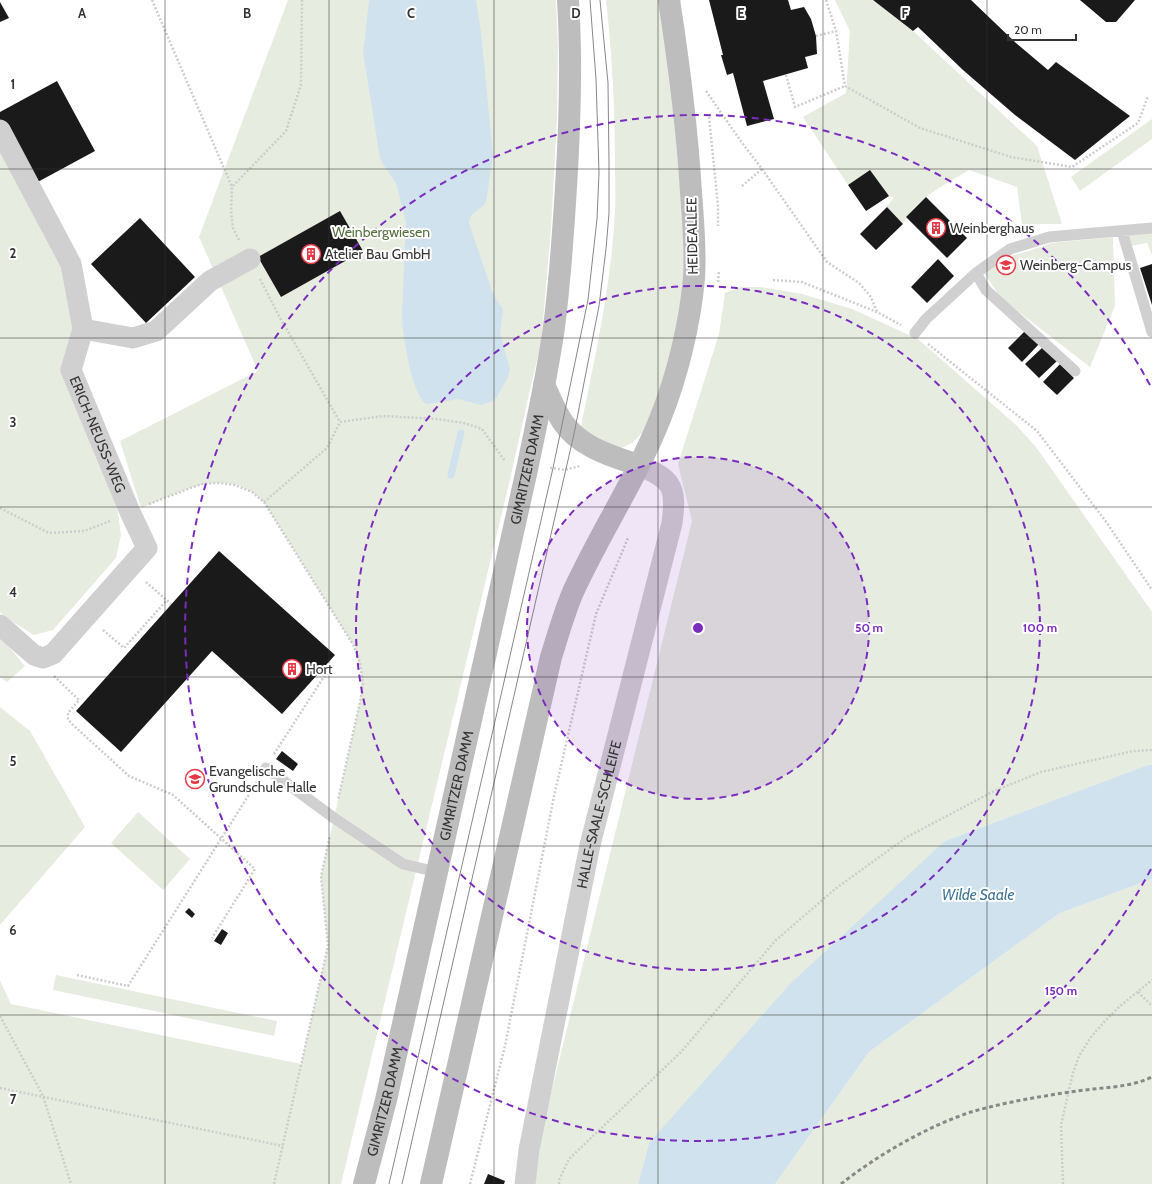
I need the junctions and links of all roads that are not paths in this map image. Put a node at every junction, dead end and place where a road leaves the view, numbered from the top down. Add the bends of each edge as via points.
1 (568, 0) edge
2 (669, 0) edge
3 (0, 130) edge
4 (1152, 228) edge
5 (1122, 231) junction
6 (250, 259) road end
7 (976, 273) junction
8 (83, 329) junction
9 (1152, 332) edge
10 (915, 333) road end
11 (1075, 371) dead end
12 (544, 386) junction
13 (638, 465) junction
14 (0, 626) edge
15 (266, 768) road end
16 (437, 872) junction
17 (364, 1184) edge
18 (431, 1184) edge
19 (526, 1184) edge

1 - 12 main road via 570,119 563,233 558,291
2 - 13 main road, HEIDEALLEE via 688,144 695,251 694,278 688,318 671,391
3 - 8 street, ERICH-NEUSS-WEG via 71,264
4 - 5 lane
5 - 7 lane via 1049,237 1010,249
5 - 9 lane
6 - 8 street via 210,281 156,331 133,338
7 - 10 lane via 926,319
7 - 11 lane via 986,290
8 - 14 street, ERICH-NEUSS-WEG via 71,370 146,548 53,654 43,658 34,655
12 - 13 main road via 563,422 574,434 608,454
12 - 16 main road, GIMRITZER DAMM
13 - 18 main road via 573,593 551,657
13 - 19 street, HALLE-SAALE-SCHLEIFE via 657,473 668,484 674,495 672,522 590,845 529,1150
15 - 16 lane via 403,864
16 - 17 main road, GIMRITZER DAMM via 386,1100

